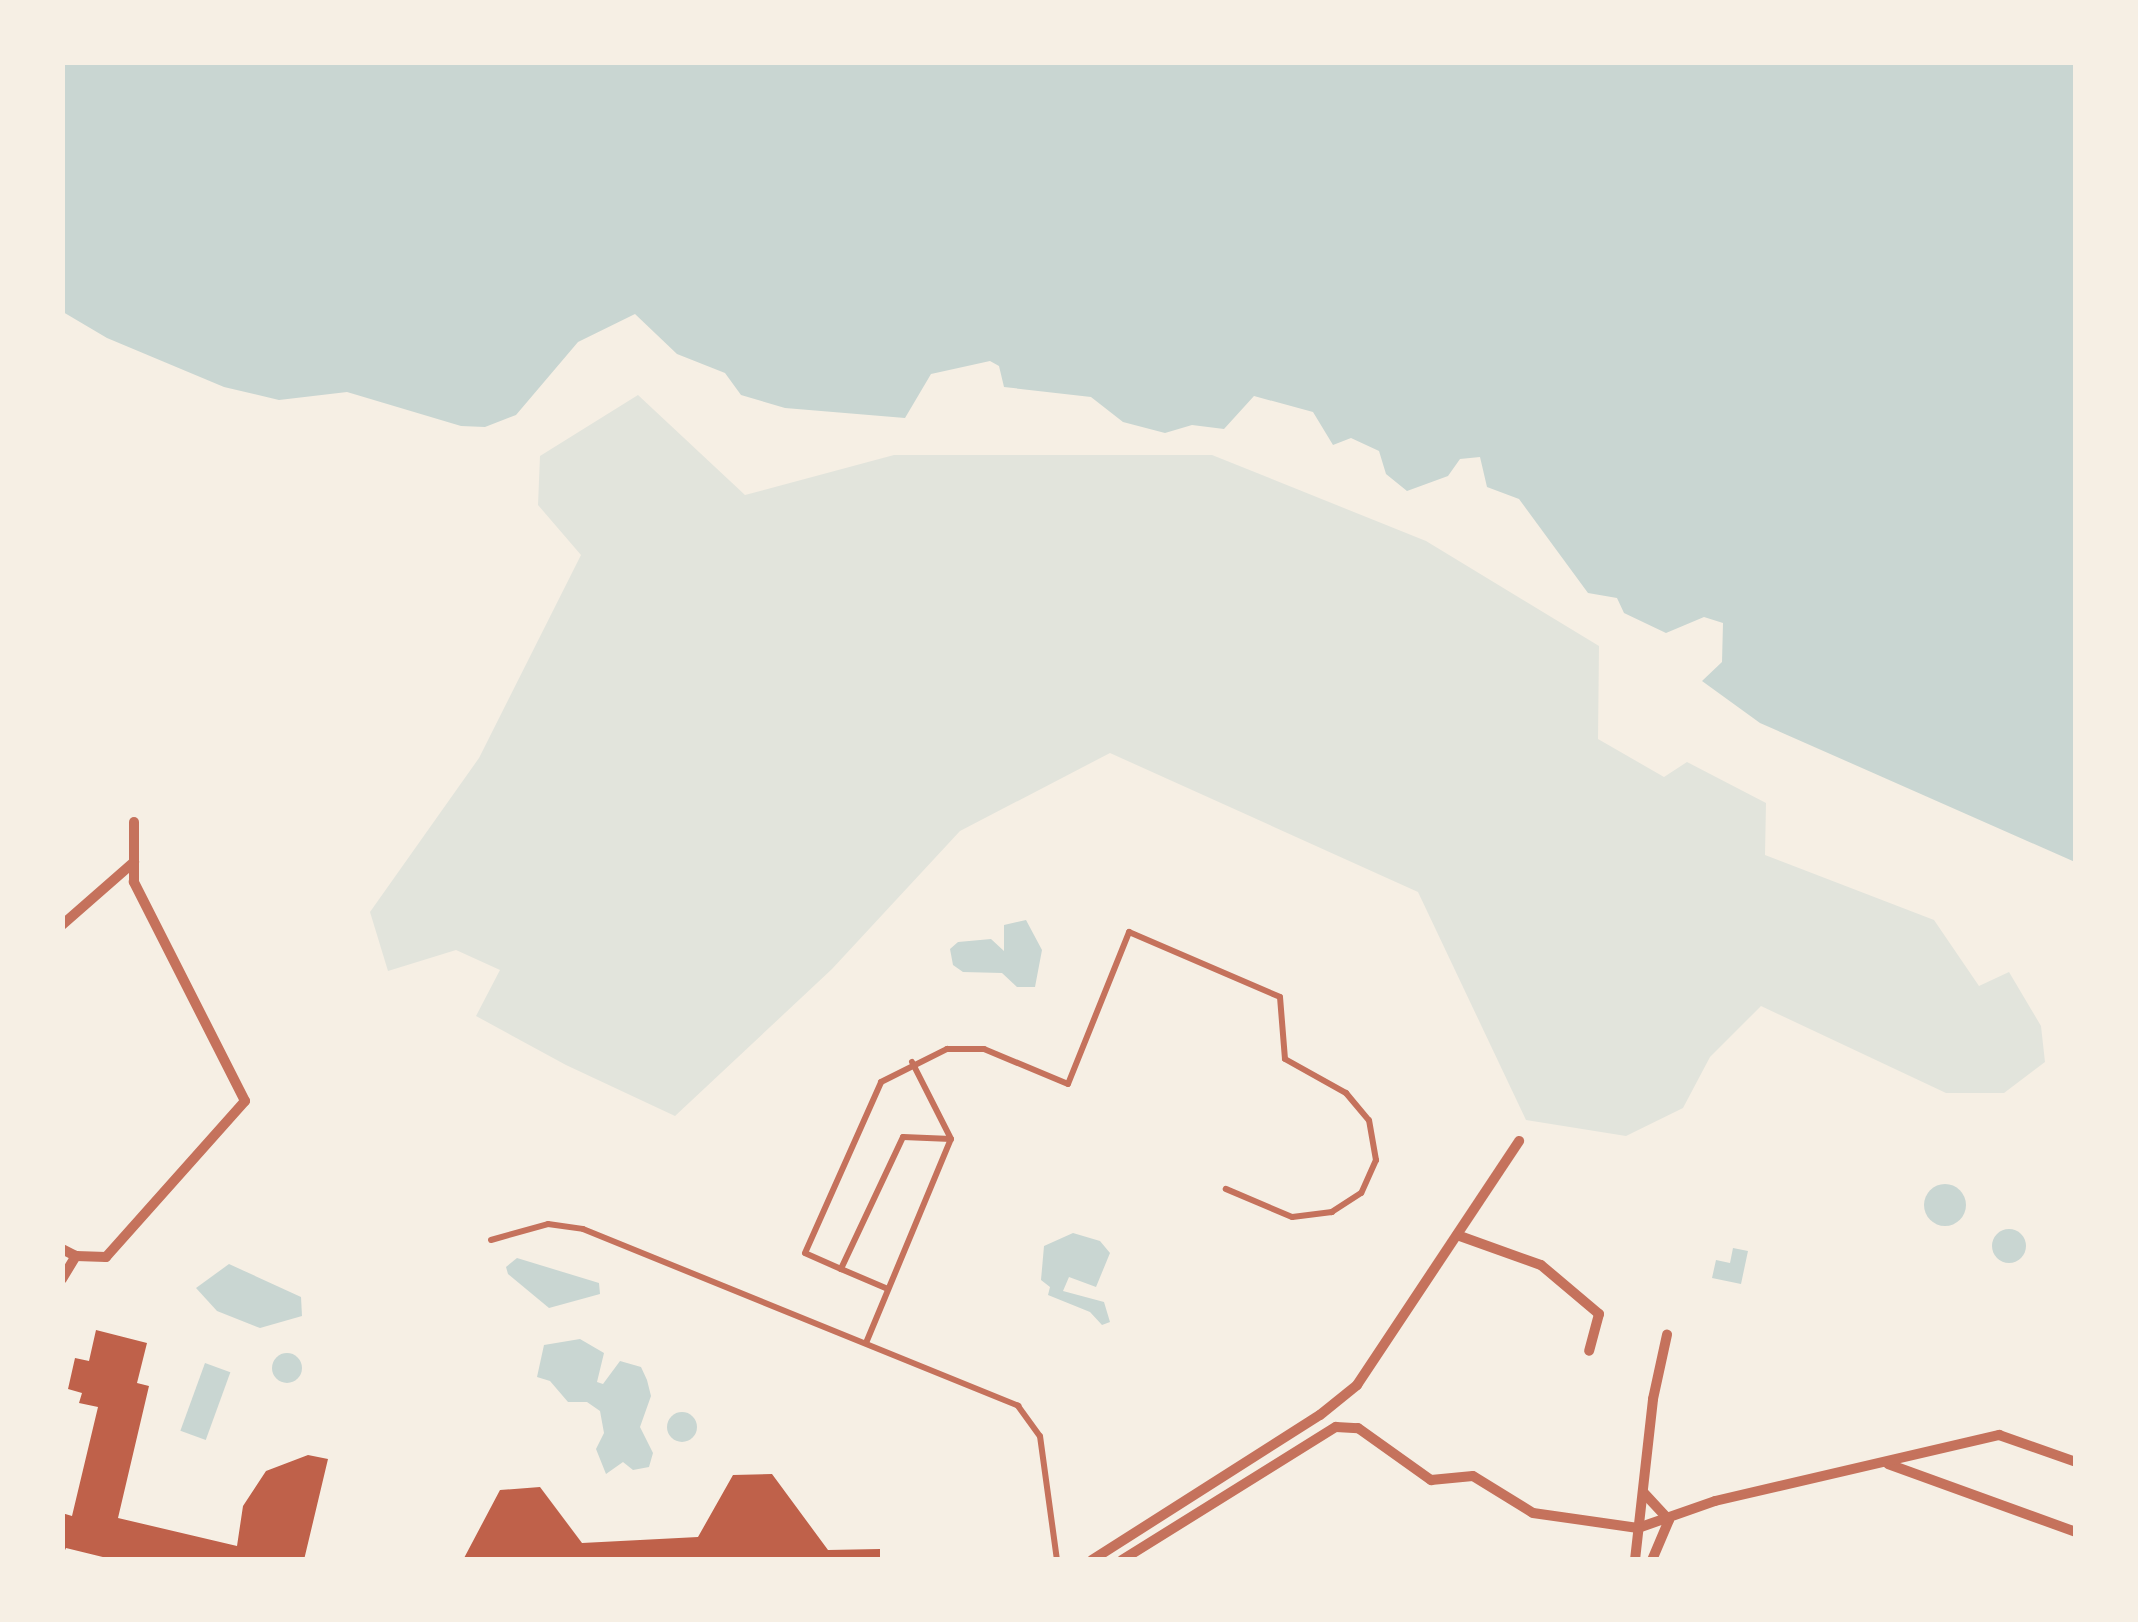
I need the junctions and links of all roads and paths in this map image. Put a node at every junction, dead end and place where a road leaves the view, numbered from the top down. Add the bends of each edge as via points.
1 (134, 822) dead end
2 (134, 862) junction
3 (62, 924) edge
4 (912, 1062) junction
5 (951, 1138) junction
6 (1519, 1141) dead end
7 (1226, 1189) dead end
8 (1457, 1235) junction
9 (491, 1240) dead end
10 (62, 1249) edge
11 (76, 1256) junction
12 (842, 1269) junction
13 (62, 1279) edge
14 (888, 1289) junction
15 (1667, 1335) dead end
16 (866, 1343) junction
17 (1588, 1351) dead end
18 (2076, 1462) edge
19 (1887, 1464) junction
20 (1643, 1492) junction
21 (1669, 1520) junction
22 (1638, 1528) junction
23 (2076, 1532) edge
24 (1057, 1560) edge
25 (1092, 1560) edge
26 (1122, 1560) edge
27 (1636, 1560) edge
28 (1652, 1560) edge

1 - 2 street
2 - 3 street
2 - 11 street via 134,882 245,1102 106,1256
4 - 5 lane
4 - 7 lane via 948,1049 984,1049 1068,1084 1129,932 1280,997 1285,1060 1346,1093 1369,1120 1376,1160 1361,1193 1332,1212 1292,1217
4 - 12 lane via 881,1082 805,1253
5 - 12 lane via 903,1136
5 - 14 lane
6 - 8 street
8 - 17 street via 1541,1264 1599,1314
8 - 25 street via 1357,1385
9 - 16 lane via 548,1224 583,1229
10 - 11 street
11 - 13 street
12 - 14 lane
14 - 16 lane
15 - 20 street
16 - 24 lane via 1018,1406 1040,1436
18 - 19 street via 1999,1434
19 - 21 street via 1715,1501
19 - 23 street
20 - 21 street
20 - 22 street
21 - 22 street
21 - 28 street
22 - 26 street via 1533,1512 1472,1476 1430,1480 1358,1428 1336,1428
22 - 27 street

